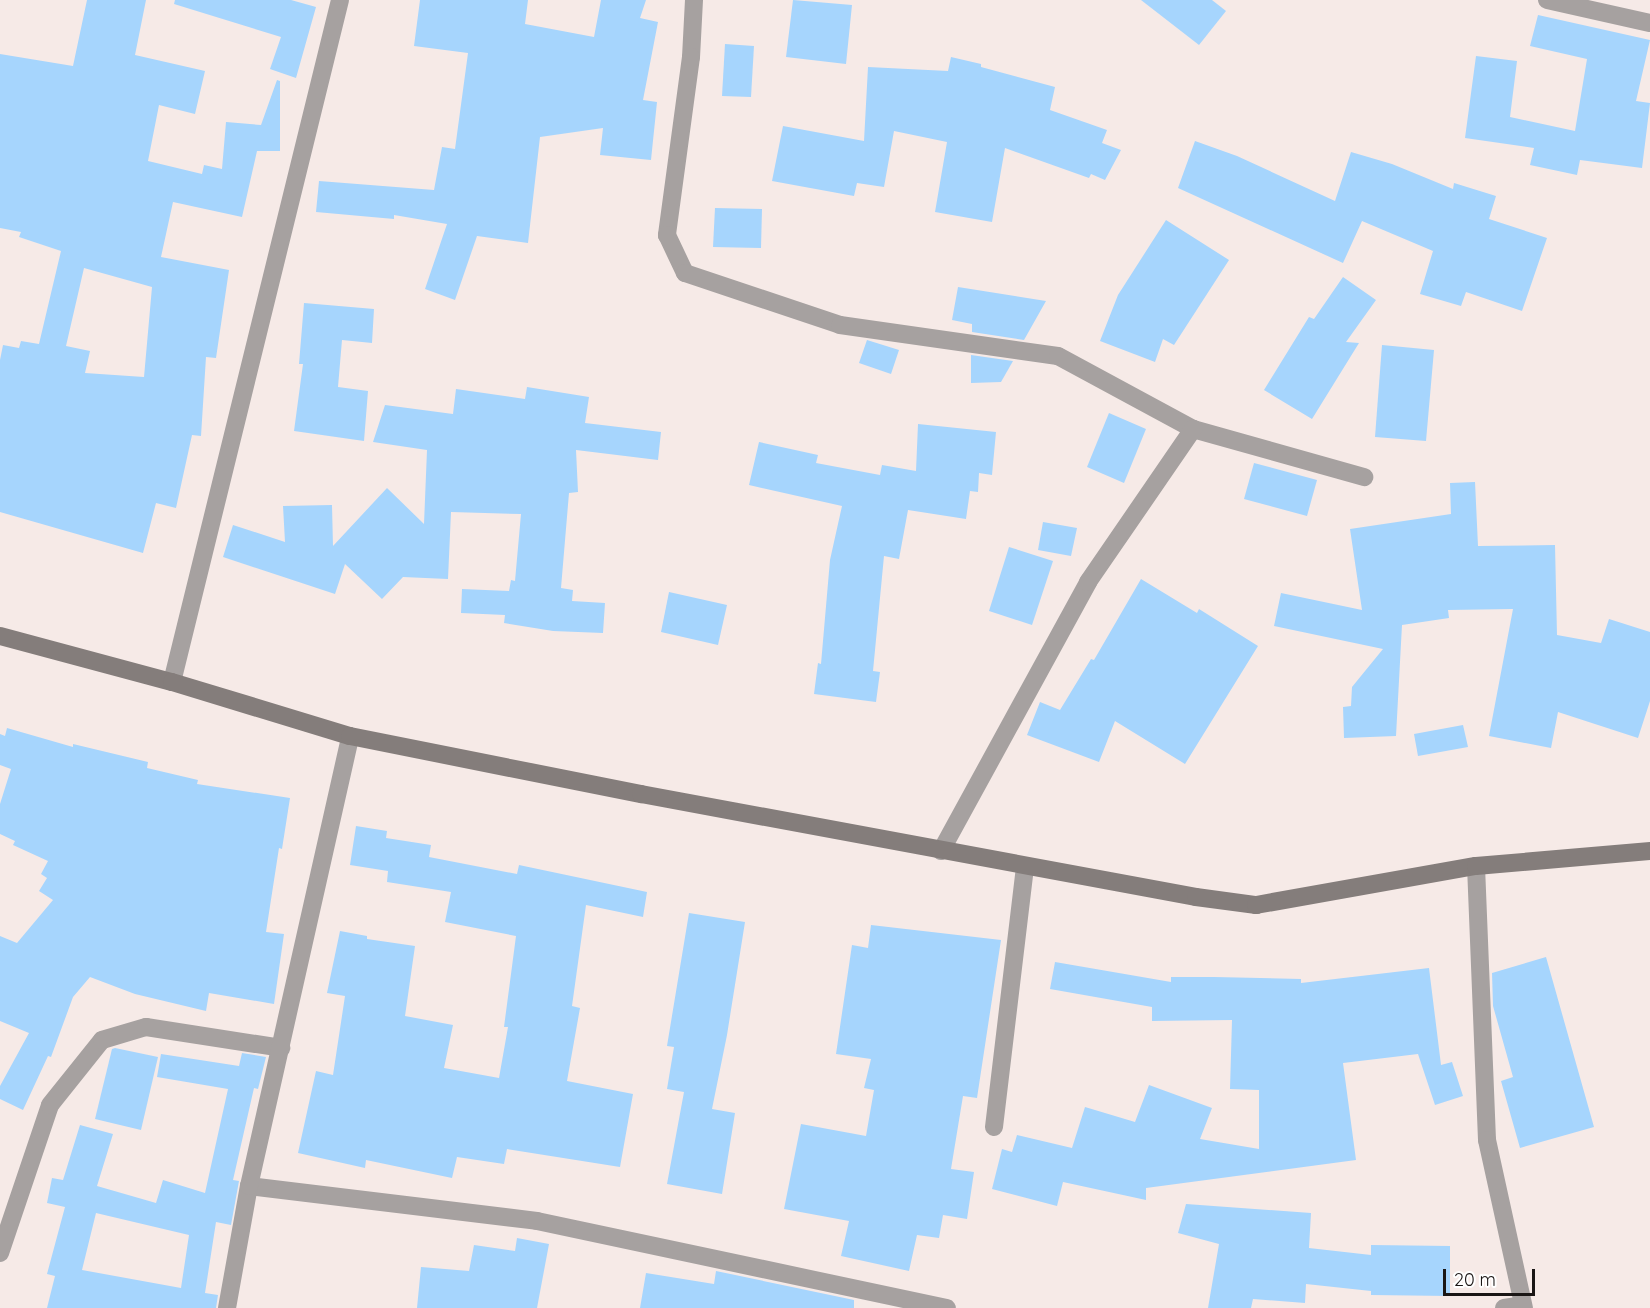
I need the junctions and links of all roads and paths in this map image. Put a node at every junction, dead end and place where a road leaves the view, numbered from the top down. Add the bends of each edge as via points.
1 (340, 0) edge
2 (694, 0) edge
3 (1547, 0) edge
4 (1650, 23) edge
5 (1193, 429) junction
6 (1364, 477) dead end
7 (0, 636) edge
8 (172, 682) junction
9 (350, 736) junction
10 (1650, 850) edge
11 (941, 851) junction
12 (1476, 866) junction
13 (1024, 867) junction
14 (281, 1048) junction
15 (994, 1127) dead end
16 (249, 1186) junction
17 (0, 1252) edge
18 (1524, 1306) edge
19 (227, 1308) edge
20 (947, 1308) edge
21 (1504, 1308) edge

1 - 8 street
2 - 5 street via 667,235 685,273 840,325 1058,356
3 - 4 street
5 - 6 street
5 - 11 street via 1088,582
7 - 8 street
8 - 9 street
9 - 11 street
9 - 14 street
10 - 12 street
11 - 13 street
12 - 13 street via 1256,904
12 - 18 street via 1487,1140
13 - 15 street
14 - 16 street
14 - 17 street via 147,1026 102,1040 50,1106
16 - 19 street
16 - 20 street via 537,1221
18 - 21 street

